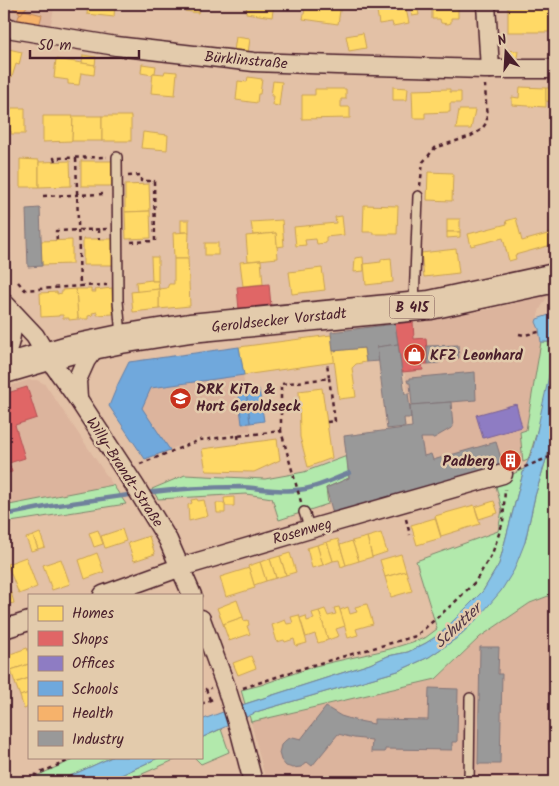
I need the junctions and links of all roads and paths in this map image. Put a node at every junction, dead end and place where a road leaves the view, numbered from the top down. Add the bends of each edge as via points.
1 (486, 4) edge
2 (4, 26) edge
3 (487, 69) junction
4 (555, 69) edge
5 (118, 157) joint
6 (76, 158) junction
7 (54, 161) dead end
8 (118, 176) junction
9 (118, 193) junction
10 (77, 195) junction
11 (43, 196) dead end
12 (418, 196) joint
13 (118, 228) junction
14 (99, 229) junction
15 (78, 230) junction
16 (99, 239) dead end
17 (57, 240) dead end
18 (118, 242) junction
19 (555, 278) edge
20 (18, 282) dead end
21 (118, 285) junction
22 (80, 286) junction
23 (7, 307) edge
24 (414, 307) junction
25 (539, 332) dead end
26 (518, 334) dead end
27 (110, 341) junction
28 (4, 354) edge
29 (47, 356) junction
30 (327, 363) dead end
31 (4, 369) edge
32 (329, 378) junction
33 (78, 400) junction
34 (327, 422) dead end
35 (281, 431) junction
36 (238, 435) junction
37 (239, 444) dead end
38 (555, 455) edge
39 (522, 468) dead end
40 (124, 470) junction
41 (502, 474) joint
42 (300, 496) dead end
43 (304, 512) dead end
44 (310, 528) junction
45 (180, 567) junction
46 (106, 594) edge
47 (192, 594) edge
48 (28, 621) edge
49 (202, 621) edge
50 (4, 629) edge
51 (233, 688) junction
52 (206, 690) dead end
53 (470, 698) dead end
54 (202, 704) edge
55 (75, 758) edge
56 (19, 782) edge
57 (253, 782) edge
58 (470, 782) edge

1 - 3 street
2 - 3 street, Bürklinstraße via 116,46 254,62
3 - 4 street, Bürklinstraße
3 - 12 path via 487,122 482,130 435,148 423,162
5 - 6 path
5 - 8 lane
6 - 7 path via 54,158
6 - 10 path
8 - 9 lane
8 - 18 path via 141,176 142,181 154,181 152,220 155,241
9 - 10 path
9 - 13 lane
10 - 11 path
10 - 15 path
12 - 24 lane
13 - 14 path
13 - 18 lane
14 - 15 path
14 - 16 path
15 - 17 path via 56,231
15 - 22 path
18 - 21 lane
19 - 24 main road, Geroldsecker Vorstadt / B 415
20 - 22 path via 25,290
21 - 22 path
21 - 27 lane
23 - 28 street via 12,328 9,347
23 - 29 street, Willy-Brandt-Straße via 35,336
24 - 27 main road, Geroldsecker Vorstadt / B 415 via 190,328
25 - 26 path
27 - 29 main road, Geroldsecker Vorstadt / B 415
27 - 33 street via 86,360 77,380
29 - 31 main road, Geroldsecker Vorstadt / B 415
29 - 33 street, Willy-Brandt-Straße
30 - 32 path
32 - 34 path via 335,421
32 - 35 path via 281,384
33 - 40 street, Willy-Brandt-Straße
35 - 36 path
35 - 42 path
36 - 37 path
36 - 40 path via 200,440
38 - 39 path
40 - 45 street, Willy-Brandt-Straße via 168,540
41 - 44 street, Rosenweg
41 - 51 path via 505,492 503,522 492,554 475,582 416,636
43 - 44 lane
44 - 45 street, Rosenweg
45 - 46 street, Rosenweg
45 - 47 street, Willy-Brandt-Straße
48 - 50 street
49 - 51 street
51 - 57 street, bridge
52 - 54 path via 210,700
53 - 58 lane
55 - 56 path

